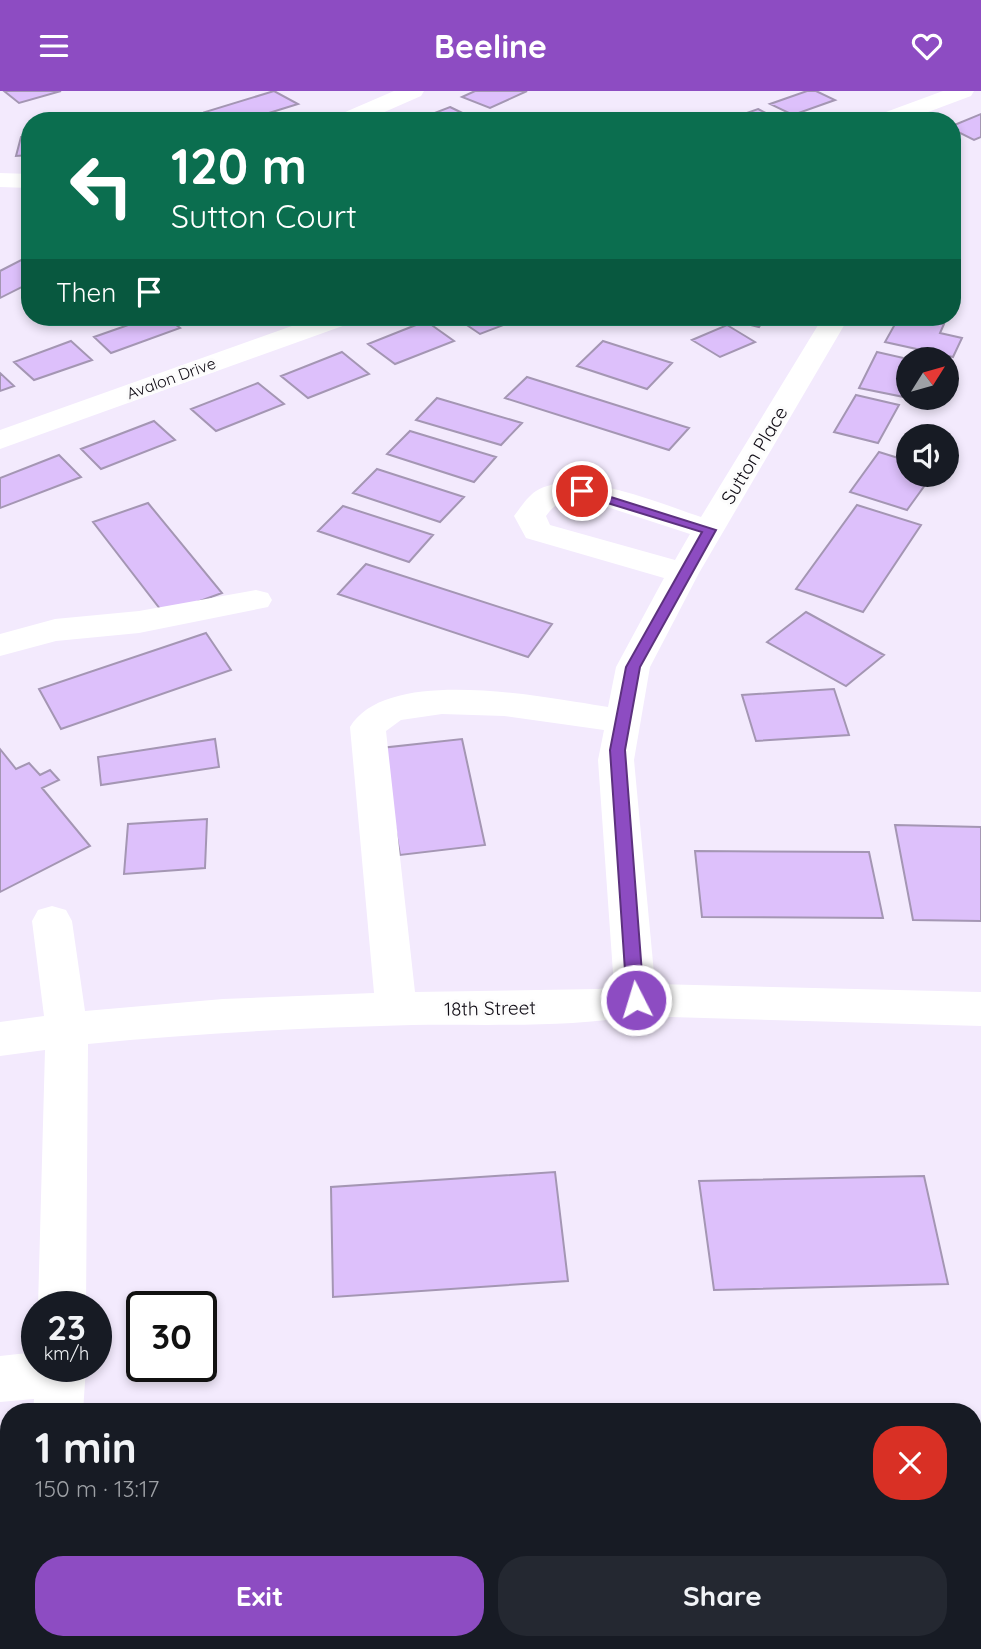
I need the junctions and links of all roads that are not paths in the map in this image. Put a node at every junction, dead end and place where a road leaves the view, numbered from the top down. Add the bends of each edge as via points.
1 (412, 91) edge
2 (963, 91) edge
3 (369, 112) edge
4 (907, 112) edge
5 (0, 180) edge
6 (21, 181) edge
7 (317, 326) edge
8 (831, 326) edge
9 (0, 440) edge
10 (709, 530) junction
11 (683, 573) junction
12 (256, 600) dead end
13 (0, 645) edge
14 (623, 721) junction
15 (52, 921) dead end
16 (636, 1000) junction
17 (981, 1009) edge
18 (396, 1010) junction
19 (67, 1029) junction
20 (0, 1039) edge
21 (62, 1291) edge
22 (0, 1379) edge
23 (60, 1384) edge

1 - 3 street
2 - 4 street
5 - 6 street
7 - 9 street, Avalon Drive
8 - 10 street, Sutton Place
10 - 11 street, Sutton Place
10 - 11 street via 582,491 559,492 541,501 530,516 537,531
11 - 14 street, Sutton Place via 633,667
12 - 13 street via 139,622 55,631
14 - 16 street, Sutton Place via 616,759
14 - 18 street via 471,702 414,704 386,712 368,727
15 - 19 street
16 - 17 street, 18th Street
16 - 18 street, 18th Street via 598,1006
18 - 19 street, 18th Street via 260,1013
19 - 20 street, 18th Street
19 - 21 street
22 - 23 street

